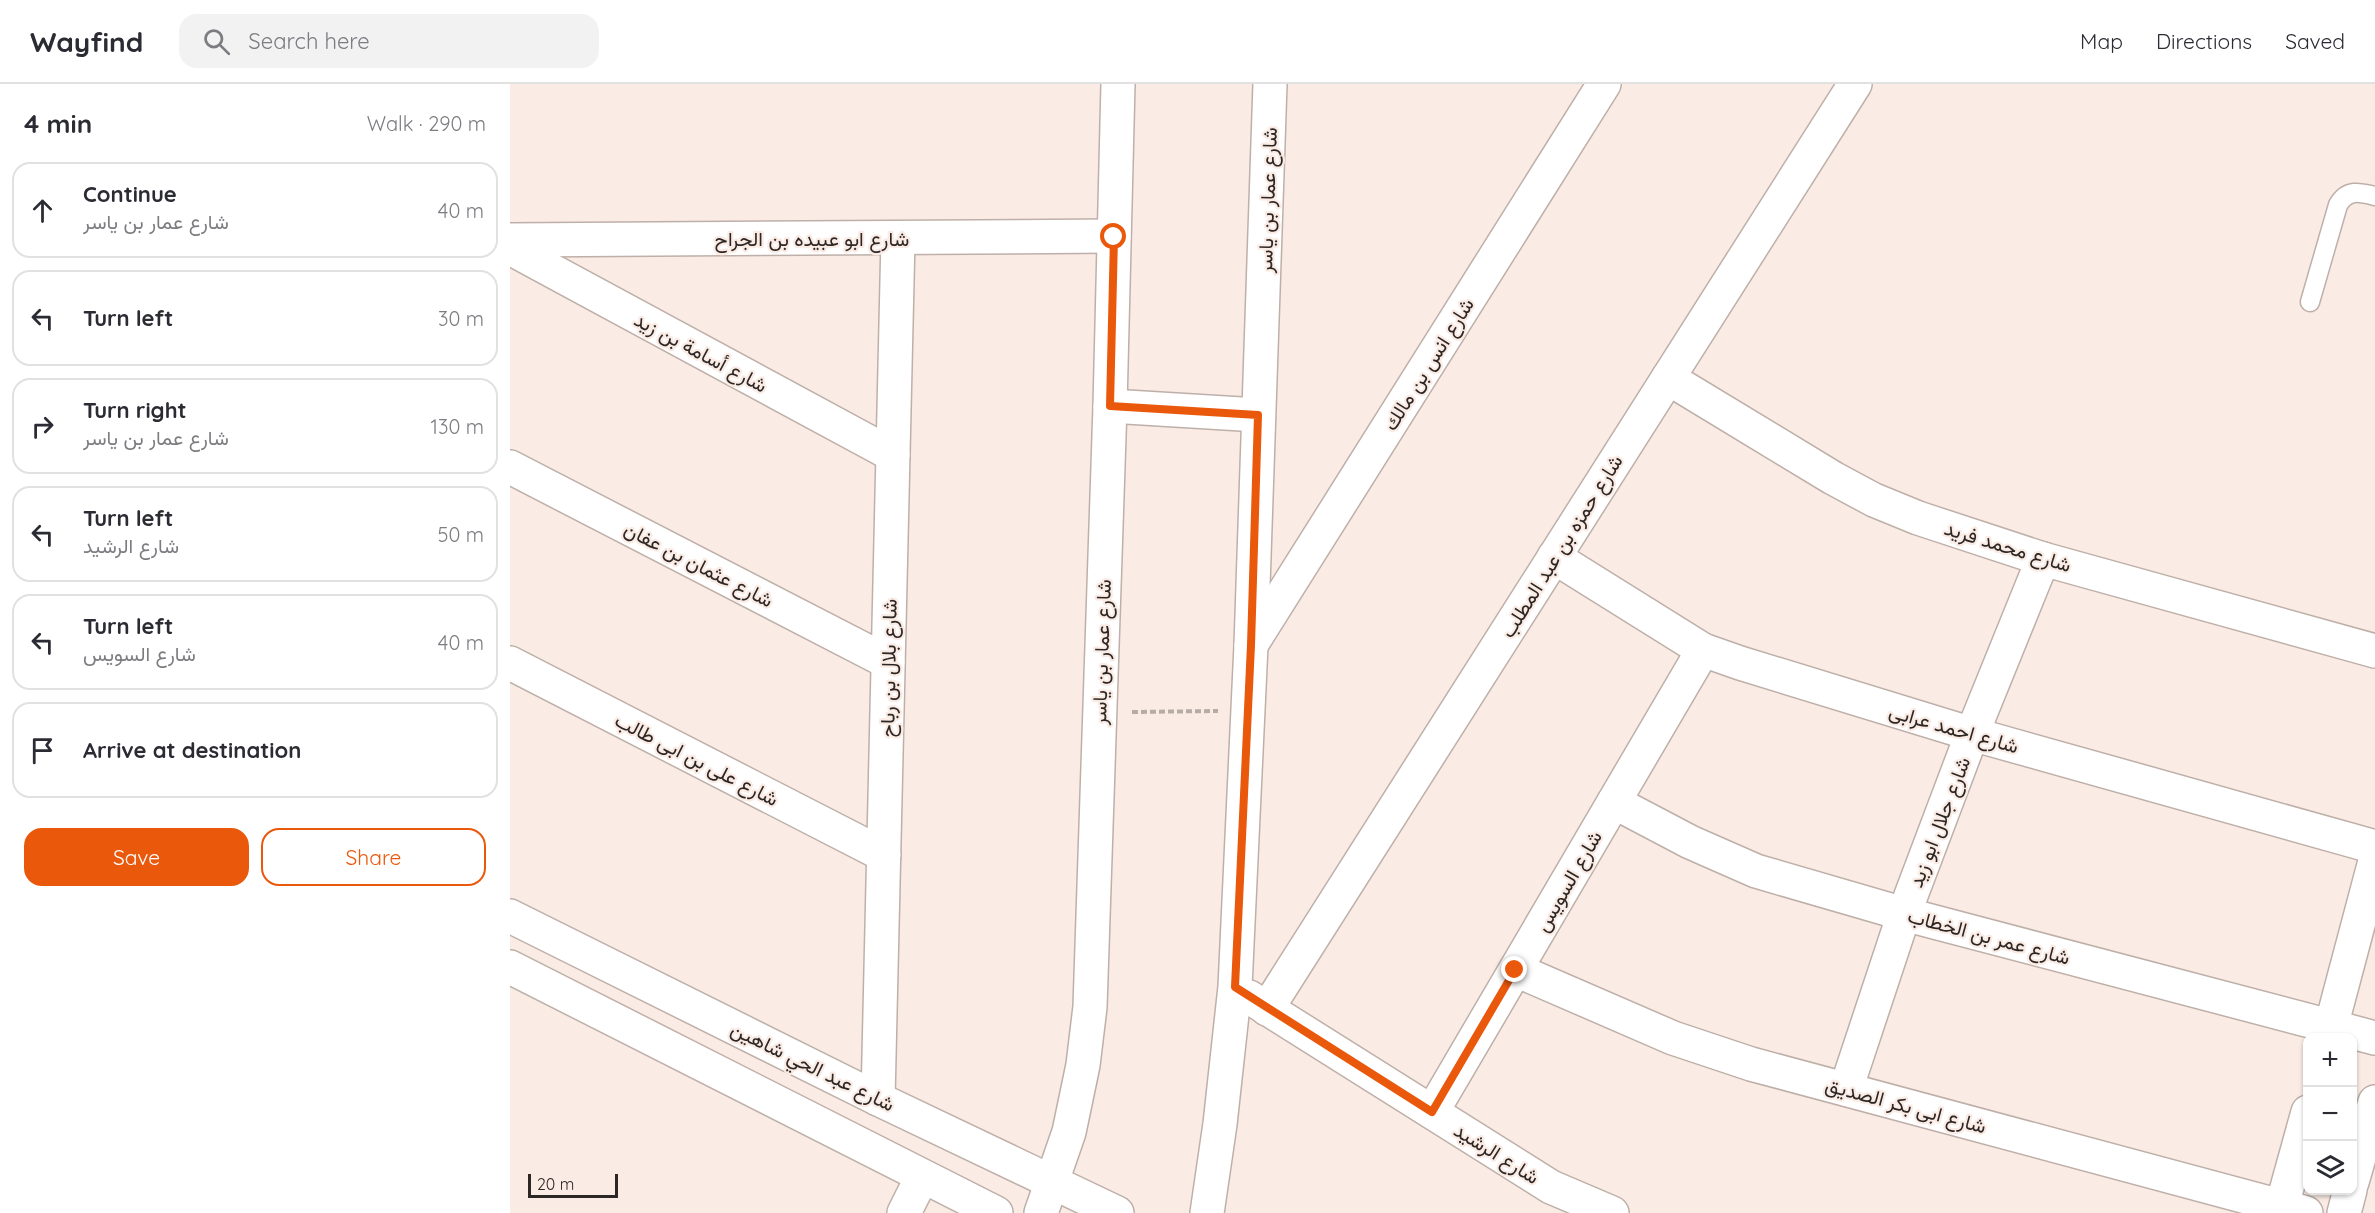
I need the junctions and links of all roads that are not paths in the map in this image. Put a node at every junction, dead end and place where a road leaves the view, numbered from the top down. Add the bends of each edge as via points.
1 (1118, 84) edge
2 (1270, 84) edge
3 (1604, 84) edge
4 (1855, 84) edge
5 (2375, 196) edge
6 (1114, 237) junction
7 (898, 238) junction
8 (510, 240) edge
9 (510, 248) edge
10 (2310, 302) dead end
11 (1668, 378) junction
12 (1110, 406) junction
13 (1258, 415) junction
14 (893, 455) junction
15 (510, 467) edge
16 (1554, 557) junction
17 (2043, 559) junction
18 (1251, 645) junction
19 (1703, 650) junction
20 (2375, 651) edge
21 (888, 662) junction
22 (510, 663) edge
23 (1972, 734) junction
24 (1614, 802) junction
25 (2375, 847) edge
26 (884, 855) junction
27 (2375, 861) edge
28 (1904, 914) junction
29 (510, 916) edge
30 (510, 967) edge
31 (1515, 970) junction
32 (1235, 987) junction
33 (1267, 1009) junction
34 (2329, 1032) edge
35 (2375, 1038) edge
36 (1846, 1089) junction
37 (878, 1098) junction
38 (2375, 1102) edge
39 (1432, 1112) junction
40 (2303, 1134) edge
41 (2357, 1165) edge
42 (922, 1177) junction
43 (1052, 1182) junction
44 (2349, 1195) edge
45 (2289, 1211) edge
46 (904, 1213) edge
47 (996, 1213) edge
48 (1041, 1213) edge
49 (1117, 1213) edge
50 (1207, 1213) edge
51 (1612, 1213) edge
52 (2344, 1213) edge

1 - 6 street, شارع عمار بن ياسر
2 - 13 street, شارع عمار بن ياسر
3 - 18 street, شارع انس بن مالك
4 - 11 street, شارع حمزه بن عبد المطلب
5 - 10 lane via 2358,191 2342,198
6 - 7 street, شارع ابو عبيده بن الجراح
6 - 12 street, شارع عمار بن ياسر
7 - 8 street, شارع ابو عبيده بن الجراح
7 - 14 street, شارع بلال بن رباح
9 - 14 street, شارع أسامة بن زيد
11 - 16 street, شارع حمزه بن عبد المطلب
11 - 17 street, شارع محمد فريد via 1874,500
12 - 13 street
12 - 43 street, شارع عمار بن ياسر via 1090,1007 1069,1132
13 - 18 street, شارع عمار بن ياسر
14 - 21 street, شارع بلال بن رباح
15 - 21 street, شارع عثمان بن عفان
16 - 19 street, شارع احمد عرابى
16 - 33 street, شارع حمزه بن عبد المطلب
17 - 20 street, شارع محمد فريد
17 - 23 street, شارع جلال ابو زيد
18 - 32 street, شارع عمار بن ياسر
19 - 23 street, شارع احمد عرابى
19 - 24 street, شارع السويس
21 - 26 street, شارع بلال بن رباح
22 - 26 street, شارع على بن ابى طالب
23 - 25 street, شارع احمد عرابى
23 - 28 street, شارع جلال ابو زيد
24 - 28 street, شارع عمر بن الخطاب via 1756,871
24 - 31 street, شارع السويس
26 - 37 street, شارع بلال بن رباح
27 - 34 street
28 - 34 street, شارع عمر بن الخطاب
28 - 36 street, شارع جلال ابو زيد
29 - 37 street, شارع عبد الحي شاهين
30 - 42 street
31 - 36 street, شارع ابى بكر الصديق via 1673,1038
31 - 39 street, شارع السويس
32 - 33 street, شارع الرشيد
32 - 50 street, شارع عمار بن ياسر
33 - 39 street, شارع الرشيد
34 - 35 street, شارع عمر بن الخطاب
36 - 45 street, شارع ابى بكر الصديق
37 - 43 street, شارع عبد الحي شاهين
38 - 41 street
39 - 51 street, شارع الرشيد via 1551,1187
40 - 45 street
42 - 46 street
42 - 47 street
43 - 48 street, شارع عمار بن ياسر
43 - 49 street, شارع عبد الحي شاهين
44 - 52 street

